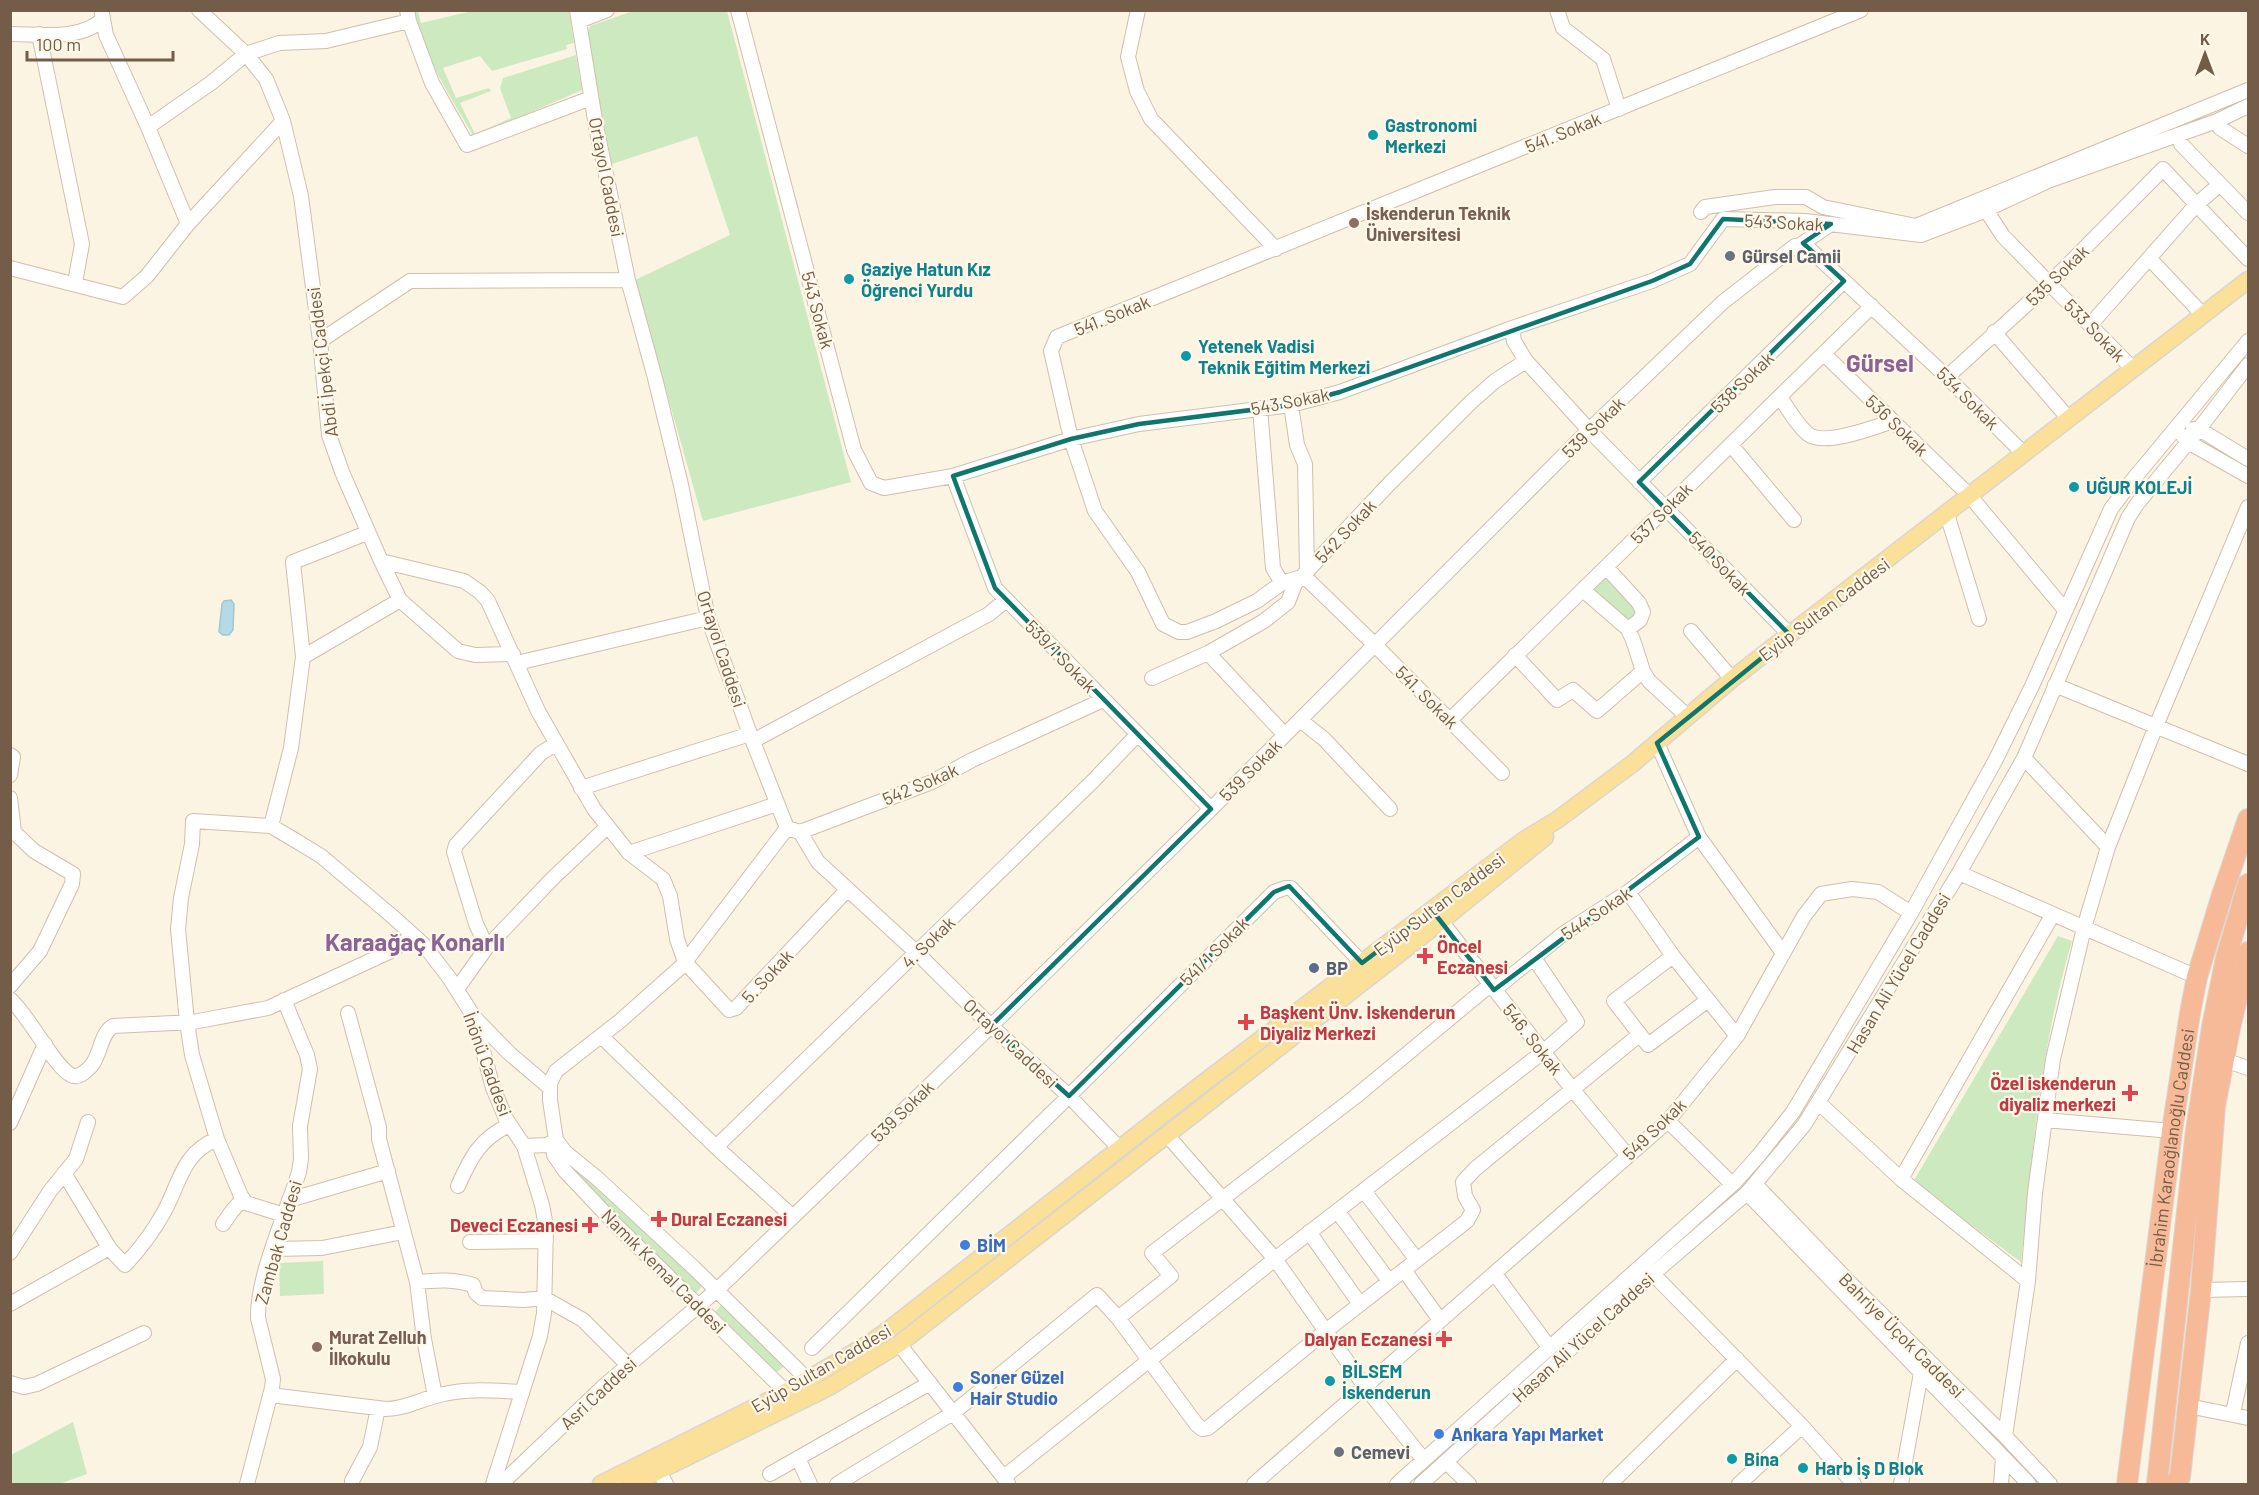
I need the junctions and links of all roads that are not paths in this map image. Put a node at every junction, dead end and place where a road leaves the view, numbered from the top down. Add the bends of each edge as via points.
1 (199, 10) edge
2 (607, 10) edge
3 (738, 10) edge
4 (1138, 10) edge
5 (1557, 10) edge
6 (1861, 10) edge
7 (102, 15) edge
8 (408, 16) edge
9 (578, 16) edge
10 (10, 34) edge
11 (39, 34) junction
12 (246, 54) junction
13 (2248, 90) edge
14 (591, 98) junction
15 (2248, 106) edge
16 (1619, 110) junction
17 (283, 121) junction
18 (2217, 121) junction
19 (148, 128) junction
20 (2178, 135) junction
21 (2248, 146) edge
22 (2219, 185) junction
23 (2196, 205) junction
24 (1986, 210) junction
25 (1701, 212) dead end
26 (2248, 213) edge
27 (188, 224) junction
28 (1832, 224) junction
29 (1803, 246) junction
30 (1276, 249) junction
31 (2149, 258) junction
32 (2248, 259) edge
33 (10, 268) edge
34 (628, 280) junction
35 (1844, 281) junction
36 (75, 283) junction
37 (2050, 283) junction
38 (2246, 284) edge
39 (1872, 306) junction
40 (2204, 315) junction
41 (2090, 325) junction
42 (1512, 328) junction
43 (1994, 332) junction
44 (320, 341) junction
45 (2248, 341) edge
46 (1824, 354) junction
47 (1526, 361) junction
48 (2248, 365) edge
49 (2133, 369) junction
50 (1947, 377) junction
51 (1780, 397) junction
52 (1291, 405) junction
53 (1260, 408) junction
54 (2069, 419) junction
55 (1893, 421) junction
56 (2176, 427) junction
57 (2199, 429) junction
58 (1589, 430) junction
59 (1071, 439) junction
60 (2188, 442) junction
61 (1731, 445) junction
62 (2024, 454) junction
63 (2248, 459) edge
64 (952, 476) junction
65 (2248, 476) edge
66 (1640, 482) junction
67 (1970, 496) junction
68 (2248, 507) edge
69 (1666, 508) junction
70 (1947, 514) junction
71 (1794, 520) dead end
72 (367, 533) junction
73 (381, 561) junction
74 (1606, 567) junction
75 (1306, 574) junction
76 (1282, 583) junction
77 (1582, 590) junction
78 (400, 600) junction
79 (1006, 600) junction
80 (2065, 610) junction
81 (708, 618) junction
82 (1979, 619) dead end
83 (1628, 629) junction
84 (1690, 631) dead end
85 (1790, 635) junction
86 (1375, 645) junction
87 (1208, 653) junction
88 (1515, 655) junction
89 (303, 657) junction
90 (515, 658) junction
91 (1642, 671) junction
92 (1152, 678) dead end
93 (1732, 680) junction
94 (2055, 685) junction
95 (1103, 700) junction
96 (1688, 717) junction
97 (1300, 720) junction
98 (1450, 720) junction
99 (2156, 726) junction
100 (1137, 735) junction
101 (1285, 735) junction
102 (751, 738) junction
103 (1657, 743) junction
104 (556, 744) junction
105 (10, 755) edge
106 (2024, 758) junction
107 (2248, 764) edge
108 (1502, 773) dead end
109 (10, 775) edge
110 (581, 788) junction
111 (777, 804) junction
112 (11, 807) edge
113 (1211, 809) junction
114 (1390, 809) dead end
115 (2248, 819) edge
116 (1557, 820) junction
117 (271, 826) junction
118 (607, 827) junction
119 (794, 830) junction
120 (1699, 837) junction
121 (2108, 847) junction
122 (629, 853) junction
123 (1959, 873) junction
124 (2248, 884) edge
125 (847, 890) junction
126 (1628, 892) junction
127 (1911, 913) junction
128 (2053, 914) junction
129 (1441, 921) junction
130 (2084, 928) junction
131 (413, 936) junction
132 (487, 947) junction
133 (2248, 952) edge
134 (917, 953) junction
135 (1783, 953) junction
136 (1672, 956) junction
137 (1534, 957) junction
138 (685, 962) junction
139 (1362, 963) junction
140 (2198, 977) junction
141 (10, 986) edge
142 (1492, 987) junction
143 (457, 989) junction
144 (10, 999) edge
145 (284, 1000) junction
146 (1708, 1000) junction
147 (348, 1013) dead end
148 (474, 1017) junction
149 (187, 1022) junction
150 (991, 1026) junction
151 (1639, 1035) junction
152 (1737, 1035) junction
153 (601, 1036) junction
154 (45, 1044) junction
155 (1543, 1052) junction
156 (2224, 1060) junction
157 (2248, 1068) edge
158 (550, 1088) junction
159 (1573, 1090) junction
160 (1069, 1096) junction
161 (1819, 1103) junction
162 (2044, 1120) junction
163 (1668, 1121) junction
164 (88, 1122) dead end
165 (10, 1123) edge
166 (509, 1125) junction
167 (2172, 1131) junction
168 (1167, 1135) junction
169 (217, 1139) junction
170 (554, 1142) junction
171 (524, 1146) junction
172 (716, 1147) junction
173 (1120, 1149) junction
174 (1627, 1155) junction
175 (387, 1171) junction
176 (64, 1173) junction
177 (1901, 1179) junction
178 (1732, 1184) junction
179 (458, 1186) dead end
180 (1751, 1189) junction
181 (1365, 1191) junction
182 (1224, 1198) junction
183 (243, 1199) junction
184 (289, 1200) junction
185 (1338, 1212) junction
186 (284, 1215) junction
187 (792, 1216) junction
188 (223, 1224) dead end
189 (403, 1232) junction
190 (1309, 1232) junction
191 (546, 1241) junction
192 (470, 1242) dead end
193 (110, 1249) junction
194 (273, 1249) junction
195 (10, 1253) edge
196 (1275, 1258) junction
197 (1417, 1260) junction
198 (1404, 1270) junction
199 (1495, 1274) junction
200 (1653, 1274) junction
201 (1389, 1281) junction
202 (2028, 1281) junction
203 (417, 1282) junction
204 (2248, 1289) edge
205 (717, 1290) junction
206 (2201, 1290) junction
207 (544, 1298) junction
208 (10, 1304) edge
209 (1360, 1304) junction
210 (699, 1306) junction
211 (1118, 1318) junction
212 (1440, 1320) junction
213 (1327, 1330) junction
214 (144, 1332) dead end
215 (2248, 1343) edge
216 (899, 1344) junction
217 (1549, 1347) junction
218 (812, 1348) dead end
219 (1737, 1359) junction
220 (1150, 1360) junction
221 (628, 1365) junction
222 (1921, 1373) junction
223 (808, 1380) junction
224 (10, 1383) edge
225 (930, 1383) junction
226 (1366, 1388) junction
227 (522, 1392) junction
228 (786, 1392) junction
229 (270, 1395) junction
230 (435, 1396) junction
231 (2188, 1406) junction
232 (378, 1408) junction
233 (953, 1413) junction
234 (2233, 1413) junction
235 (2248, 1418) edge
236 (1802, 1426) junction
237 (2005, 1436) junction
238 (2003, 1457) junction
239 (798, 1458) junction
240 (1424, 1460) junction
241 (1446, 1462) junction
242 (770, 1474) dead end
243 (663, 1478) edge
244 (352, 1481) dead end
245 (1007, 1482) edge
246 (1742, 1484) edge
247 (247, 1485) edge
248 (493, 1485) edge
249 (501, 1485) edge
250 (601, 1485) edge
251 (632, 1485) edge
252 (810, 1485) edge
253 (837, 1485) edge
254 (1254, 1485) edge
255 (1397, 1485) edge
256 (1420, 1485) edge
257 (1469, 1485) edge
258 (1610, 1485) edge
259 (1854, 1485) edge
260 (1901, 1485) edge
261 (2001, 1485) edge
262 (2029, 1485) edge
263 (2050, 1485) edge
264 (2127, 1485) edge
265 (2157, 1485) edge
266 (2175, 1485) edge

1 - 12 street, Abdi İpekçi Caddesi
2 - 9 street
3 - 64 street, 543 Sokak via 854,450 864,472 871,483 884,488
4 - 30 street via 1128,57 1137,91 1151,119
5 - 16 street via 1563,28 1603,59
6 - 16 street, 541. Sokak
7 - 11 street via 94,28 76,33
7 - 19 street via 106,35
8 - 12 street via 326,41 279,43
8 - 14 street via 432,83 467,145
9 - 14 street, Ortayol Caddesi
10 - 11 street
11 - 36 street via 82,244
12 - 17 street, Abdi İpekçi Caddesi via 266,79
12 - 19 street
13 - 25 street via 1916,226 1823,207 1806,197 1711,206
14 - 34 street, Ortayol Caddesi
15 - 18 street, 543 Sokak
16 - 30 street, 541. Sokak
17 - 27 street
17 - 44 street, Abdi İpekçi Caddesi via 301,196
18 - 20 street, 543 Sokak
18 - 21 street via 2220,128
19 - 27 street
20 - 22 street via 2181,144
20 - 24 street, 543 Sokak via 2048,181
22 - 23 street
22 - 26 street
23 - 31 street
23 - 32 street
23 - 37 street, 535 Sokak via 2163,169
24 - 28 street, 543 Sokak via 1921,235
24 - 37 street, 533 Sokak via 2003,236
27 - 36 street via 147,276 123,297
28 - 29 street, 539 Sokak
28 - 42 street, 543 Sokak via 1723,219 1690,264 1652,282
29 - 35 street, 534 Sokak
29 - 58 street, 539 Sokak via 1795,246 1723,302
30 - 59 street, 541. Sokak via 1057,337 1051,351
31 - 40 street
31 - 41 street
33 - 36 street
34 - 44 street via 410,281
34 - 81 street, Ortayol Caddesi via 681,485
35 - 39 street, 534 Sokak
35 - 66 street, 538 Sokak
37 - 41 street, 533 Sokak
37 - 43 street, 535 Sokak
38 - 40 main road, Eyüp Sultan Caddesi
39 - 46 street, 537 Sokak
39 - 50 street, 534 Sokak
40 - 49 main road, Eyüp Sultan Caddesi
41 - 49 street, 533 Sokak
42 - 47 street, 540 Sokak via 1514,341
42 - 52 street, 543 Sokak via 1340,392
43 - 50 street, 535 Sokak
43 - 54 street
44 - 72 street, Abdi İpekçi Caddesi via 329,435
45 - 56 street
46 - 51 street, 537 Sokak
46 - 55 street, 536 Sokak
47 - 58 street, 540 Sokak
47 - 75 street, 542 Sokak via 1470,403
48 - 57 street, Hasan Ali Yücel Caddesi
49 - 54 main road, Eyüp Sultan Caddesi
50 - 62 street, 534 Sokak
51 - 55 street via 1808,434 1816,438 1834,438
51 - 61 street, 537 Sokak
52 - 53 street, 543 Sokak
52 - 75 street via 1297,445 1305,465
53 - 59 street, 543 Sokak via 1139,424
53 - 76 street via 1272,568
54 - 62 main road, Eyüp Sultan Caddesi
55 - 67 street, 536 Sokak
56 - 57 street
56 - 60 street
56 - 80 street via 2111,509
57 - 60 street, Hasan Ali Yücel Caddesi
57 - 63 street
58 - 66 street, 540 Sokak
58 - 86 street, 539 Sokak
59 - 64 street, 543 Sokak
59 - 76 street, 541. Sokak via 1095,511 1138,572 1163,624 1187,632 1257,601
60 - 65 street
60 - 94 street, Hasan Ali Yücel Caddesi via 2128,518
61 - 69 street, 537 Sokak
61 - 71 street
62 - 67 main road, Eyüp Sultan Caddesi
64 - 79 street, 539/1 Sokak via 995,588
66 - 69 street, 540 Sokak
67 - 70 main road, Eyüp Sultan Caddesi
67 - 80 street, 536 Sokak
68 - 99 street
69 - 74 street, 537 Sokak
69 - 85 street, 540 Sokak
70 - 82 street
70 - 85 main road, Eyüp Sultan Caddesi
72 - 73 street, Abdi İpekçi Caddesi
72 - 89 street via 293,562
73 - 78 street, Abdi İpekçi Caddesi
73 - 90 street via 472,585 488,601
74 - 77 street, 537 Sokak
74 - 83 street via 1639,603 1640,620
75 - 76 street, 541. Sokak
75 - 86 street, 541. Sokak
75 - 87 street, 542 Sokak via 1295,584 1288,602 1264,621
77 - 83 street
77 - 88 street, 537 Sokak
78 - 89 street
78 - 90 street via 458,651
79 - 95 street, 539/1 Sokak
79 - 102 street via 989,614
80 - 127 street via 1995,762
81 - 90 street
81 - 102 street, Ortayol Caddesi
83 - 91 street
84 - 93 street
85 - 93 main road, Eyüp Sultan Caddesi
86 - 97 street, 539 Sokak
86 - 98 street, 541. Sokak
87 - 92 street, 542 Sokak
87 - 101 street
88 - 91 street via 1557,700 1573,690 1597,711
88 - 98 street, 537 Sokak
89 - 117 street via 291,748
90 - 104 street
91 - 96 street
93 - 96 main road, Eyüp Sultan Caddesi
94 - 99 street
94 - 106 street, Hasan Ali Yücel Caddesi
95 - 100 street, 539/1 Sokak
95 - 119 street, 542 Sokak via 932,782
96 - 103 main road, Eyüp Sultan Caddesi
97 - 101 street, 539 Sokak
97 - 114 street via 1324,739
98 - 108 street, 541. Sokak
99 - 107 street
99 - 121 street
100 - 113 street, 539/1 Sokak
100 - 134 street, 4. Sokak
101 - 113 street, 539 Sokak
102 - 110 street
102 - 111 street, Ortayol Caddesi
103 - 116 main road, Eyüp Sultan Caddesi
103 - 120 street
104 - 110 street
104 - 132 street via 541,753 456,845 454,852
105 - 109 street
106 - 121 street
106 - 123 street, Hasan Ali Yücel Caddesi
110 - 118 street
111 - 119 street, Ortayol Caddesi
111 - 122 street
112 - 141 street via 14,832 34,851 73,874 72,884 40,951
113 - 150 street, 539 Sokak
115 - 140 highway, İbrahim Karaoğlanoğlu Caddesi
116 - 129 main road via 1542,840
116 - 139 main road, Eyüp Sultan Caddesi via 1524,840
117 - 131 street, İnönü Caddesi via 321,856
117 - 149 street via 193,822 178,929
118 - 122 street
118 - 132 street
119 - 125 street, Ortayol Caddesi via 818,862
119 - 138 street
120 - 126 street, 544 Sokak
120 - 135 street
121 - 130 street
122 - 138 street via 667,886
123 - 128 street
123 - 161 street, Hasan Ali Yücel Caddesi
124 - 265 highway, İbrahim Karaoğlanoğlu Caddesi via 2226,958 2196,1130
125 - 134 street, Ortayol Caddesi
125 - 138 street, 5. Sokak via 736,1008 729,1010 721,1004
126 - 136 street
126 - 137 street, 544 Sokak
127 - 135 street, 549 Sokak via 1878,892 1821,894
127 - 178 street via 1792,1112
128 - 130 street
128 - 177 street
129 - 142 street, 546. Sokak
129 - 168 main road
130 - 140 street
130 - 162 street via 2053,1059
131 - 143 street, İnönü Caddesi via 441,965
131 - 145 street via 389,952
132 - 143 street
133 - 156 highway
134 - 150 street, Ortayol Caddesi
134 - 172 street, 4. Sokak
135 - 152 street, 549 Sokak
136 - 146 street
136 - 151 street via 1614,1001
137 - 142 street, 544 Sokak
137 - 155 street via 1577,1022
138 - 153 street
139 - 160 street, 541/1 Sokak via 1291,888 1279,889
139 - 173 main road, Eyüp Sultan Caddesi
140 - 167 highway, İbrahim Karaoğlanoğlu Caddesi
142 - 155 street, 546. Sokak
142 - 182 street, 544 Sokak
143 - 148 street, İnönü Caddesi
144 - 154 street
145 - 149 street via 245,1014
145 - 184 street, Zambak Caddesi via 310,1069 300,1126 301,1159
146 - 151 street via 1648,1045
146 - 152 street
147 - 175 street
148 - 158 street
148 - 166 street, İnönü Caddesi via 487,1070
149 - 154 street via 113,1026 92,1065 77,1076 63,1068
149 - 169 street via 192,1055
150 - 160 street, Ortayol Caddesi
150 - 187 street, 539 Sokak
151 - 159 street
152 - 163 street, 549 Sokak
153 - 158 street via 556,1071
153 - 172 street
154 - 165 street
155 - 159 street, 546. Sokak
155 - 181 street
156 - 157 street
156 - 206 highway via 2215,1106
158 - 170 street, Namık Kemal Caddesi
159 - 174 street, 546. Sokak
159 - 197 street via 1463,1182 1473,1209 1467,1221
160 - 173 street, Ortayol Caddesi
160 - 218 street
161 - 177 street
161 - 180 street, Hasan Ali Yücel Caddesi
162 - 167 street
162 - 202 street
163 - 174 street, 549 Sokak
163 - 178 street
164 - 176 street via 76,1159
166 - 171 street, İnönü Caddesi
166 - 179 street via 479,1145
167 - 264 highway, İbrahim Karaoğlanoğlu Caddesi
168 - 182 street
168 - 216 main road
169 - 183 street
169 - 193 street via 204,1144 189,1161 148,1240 125,1265
170 - 171 street
170 - 205 street
170 - 210 street, Namık Kemal Caddesi via 554,1155 566,1171
171 - 191 street, İnönü Caddesi via 545,1215
172 - 187 street
173 - 223 main road, Eyüp Sultan Caddesi via 891,1328
174 - 199 street, 549 Sokak
175 - 184 street
175 - 189 street
176 - 193 street
176 - 195 street
177 - 202 street
178 - 217 street
180 - 200 street, Hasan Ali Yücel Caddesi
180 - 222 street, Bahriye Üçok Caddesi
180 - 237 street, Bahriye Üçok Caddesi
181 - 185 street
181 - 197 street
182 - 196 street
182 - 211 street, 544 Sokak via 1152,1253 1171,1276
183 - 186 street
183 - 188 street
184 - 186 street, Zambak Caddesi
185 - 190 street
185 - 201 street
186 - 194 street, Zambak Caddesi
187 - 205 street, 539 Sokak
189 - 194 street via 322,1248
189 - 203 street
190 - 196 street
190 - 209 street
191 - 192 street
191 - 207 street, İnönü Caddesi
193 - 208 street
194 - 229 street, Zambak Caddesi via 258,1310 273,1378
196 - 213 street
196 - 220 street
197 - 198 street
198 - 201 street
198 - 212 street
199 - 212 street, 549 Sokak
199 - 217 street
200 - 219 street
200 - 241 street, Hasan Ali Yücel Caddesi
201 - 209 street
202 - 237 street
203 - 207 street via 463,1282 473,1285 482,1298
203 - 230 street
204 - 206 street
205 - 210 street, 539 Sokak
205 - 223 street
206 - 231 highway
207 - 221 street via 583,1320
207 - 227 street, İnönü Caddesi via 540,1336
209 - 213 street
210 - 221 street, Asri Caddesi
210 - 228 street, Namık Kemal Caddesi
211 - 220 street
211 - 233 street via 1097,1295
212 - 226 street, 549 Sokak
213 - 220 street via 1208,1428 1197,1425
213 - 226 street
214 - 224 street via 37,1384 24,1387
215 - 234 street
216 - 225 street
216 - 243 main road
217 - 240 street
219 - 236 street
219 - 258 street
220 - 245 street
221 - 249 street, Asri Caddesi
222 - 238 street, Bahriye Üçok Caddesi
222 - 260 street
223 - 228 main road, Eyüp Sultan Caddesi
225 - 233 street
225 - 239 street
226 - 240 street
226 - 254 street, 549 Sokak
227 - 230 street via 483,1390
227 - 248 street, İnönü Caddesi
228 - 250 main road, Eyüp Sultan Caddesi
229 - 232 street
229 - 247 street, Zambak Caddesi
230 - 232 street via 401,1408
231 - 234 street
231 - 266 highway via 2180,1477
232 - 244 street via 370,1447
233 - 245 street
233 - 253 street
234 - 235 street
236 - 246 street
236 - 259 street
237 - 263 street, Bahriye Üçok Caddesi
238 - 261 street
238 - 262 street, Bahriye Üçok Caddesi
239 - 242 street
239 - 252 street
240 - 255 street
241 - 256 street, Hasan Ali Yücel Caddesi
241 - 257 street
243 - 251 main road

